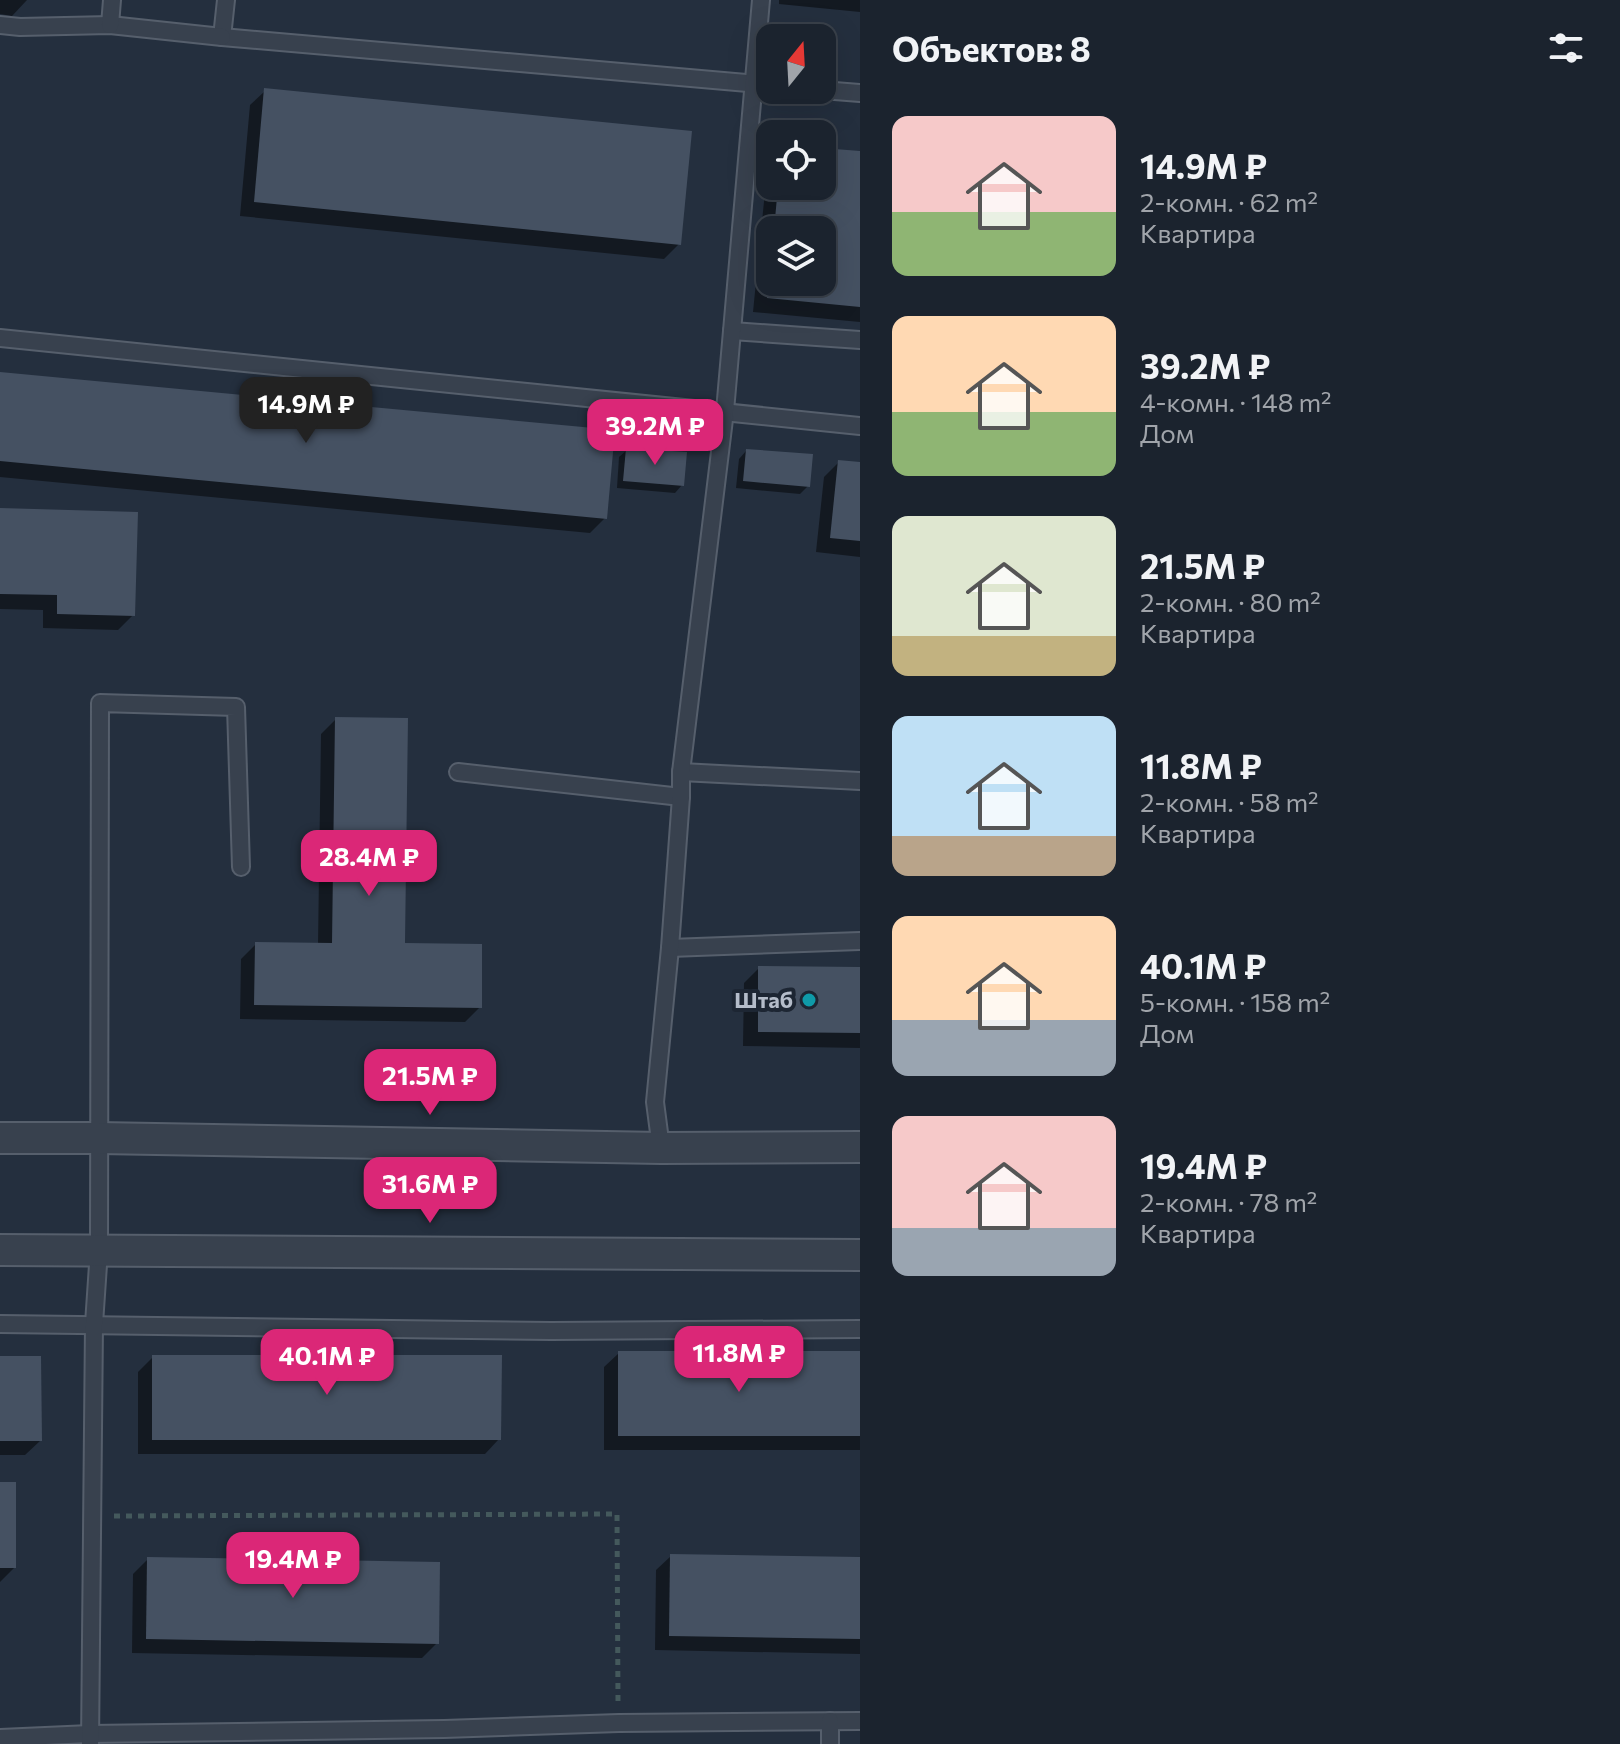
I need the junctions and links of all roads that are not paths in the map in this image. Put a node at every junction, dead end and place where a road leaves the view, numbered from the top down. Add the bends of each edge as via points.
1 (112, 0) edge
2 (226, 0) edge
3 (761, 0) edge
4 (761, 24) edge
5 (0, 25) edge
6 (110, 25) junction
7 (222, 37) junction
8 (756, 83) edge
9 (836, 91) edge
10 (860, 93) edge
11 (760, 104) edge
12 (732, 331) junction
13 (0, 338) edge
14 (860, 340) edge
15 (725, 411) junction
16 (860, 426) edge
17 (458, 772) dead end
18 (681, 772) junction
19 (860, 781) edge
20 (681, 797) junction
21 (241, 867) dead end
22 (860, 941) edge
23 (670, 948) junction
24 (0, 1138) edge
25 (99, 1138) junction
26 (860, 1147) edge
27 (661, 1148) junction
28 (0, 1250) edge
29 (99, 1250) junction
30 (860, 1255) edge
31 (0, 1324) edge
32 (94, 1324) junction
33 (860, 1329) edge
34 (830, 1721) junction
35 (860, 1721) edge
36 (444, 1736) edge
37 (308, 1737) edge
38 (0, 1738) edge
39 (178, 1738) edge
40 (90, 1739) edge
41 (830, 1744) edge

1 - 6 lane
2 - 7 lane
3 - 4 lane
5 - 6 lane
6 - 7 lane
7 - 8 lane
9 - 10 lane
11 - 12 lane
12 - 14 lane
12 - 15 lane
13 - 15 lane
15 - 16 lane
15 - 18 lane
17 - 20 lane
18 - 19 lane
18 - 20 lane
20 - 23 lane
21 - 25 lane via 236,707 100,703
22 - 23 lane
23 - 27 lane via 655,1102
24 - 25 street
25 - 27 street
25 - 29 lane
26 - 27 street
28 - 29 street
29 - 30 street
29 - 32 lane
31 - 32 lane
32 - 33 lane via 551,1331
32 - 40 lane
34 - 35 lane
34 - 36 lane via 619,1723
34 - 41 lane
36 - 37 lane
37 - 39 lane
38 - 40 lane
39 - 40 lane

